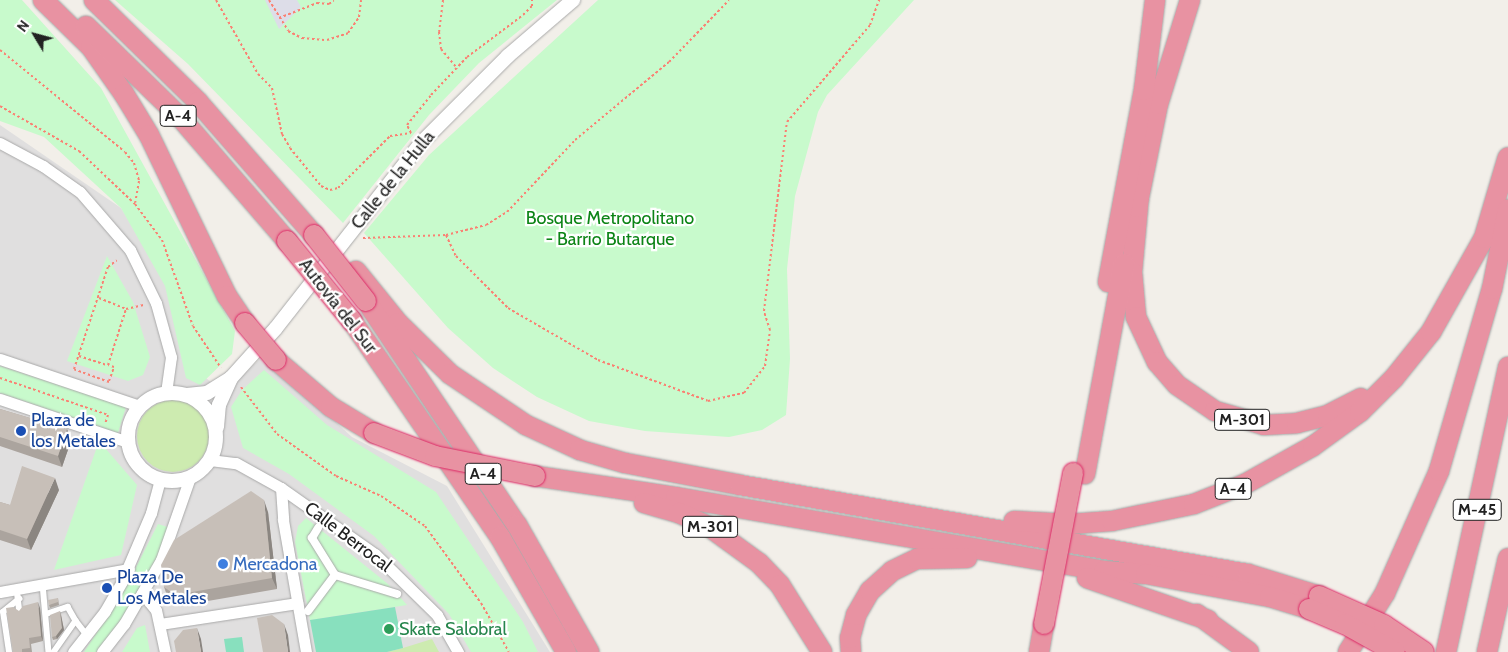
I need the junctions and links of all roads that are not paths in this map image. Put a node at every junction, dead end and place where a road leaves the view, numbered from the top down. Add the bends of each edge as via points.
1 (42, 0) edge
2 (60, 0) edge
3 (94, 0) edge
4 (573, 0) edge
5 (1155, 0) edge
6 (1190, 0) edge
7 (0, 143) edge
8 (1508, 157) edge
9 (1139, 195) junction
10 (1508, 210) edge
11 (1460, 284) junction
12 (372, 299) junction
13 (0, 359) edge
14 (1508, 367) edge
15 (231, 378) junction
16 (166, 393) junction
17 (187, 395) junction
18 (0, 399) edge
19 (140, 406) junction
20 (217, 433) junction
21 (128, 442) junction
22 (210, 460) junction
23 (1079, 473) junction
24 (190, 477) junction
25 (541, 477) junction
26 (160, 480) junction
27 (281, 488) junction
28 (926, 516) junction
29 (318, 528) dead end
30 (1508, 558) edge
31 (128, 569) junction
32 (1104, 571) junction
33 (335, 575) junction
34 (43, 584) junction
35 (0, 592) edge
36 (142, 593) junction
37 (18, 594) junction
38 (397, 594) dead end
39 (296, 603) junction
40 (1314, 603) junction
41 (308, 611) dead end
42 (20, 612) edge
43 (46, 614) junction
44 (1208, 620) junction
45 (76, 621) junction
46 (160, 624) junction
47 (1050, 624) junction
48 (87, 635) junction
49 (8, 652) edge
50 (49, 652) edge
51 (54, 652) edge
52 (74, 652) edge
53 (102, 652) edge
54 (165, 652) edge
55 (306, 652) edge
56 (458, 652) edge
57 (566, 652) edge
58 (589, 652) edge
59 (822, 652) edge
60 (851, 652) edge
61 (1039, 652) edge
62 (1050, 652) edge
63 (1249, 652) edge
64 (1348, 652) edge
65 (1396, 652) edge
66 (1424, 652) edge
67 (1446, 652) edge
68 (1487, 652) edge

1 - 25 highway, bridge via 91,47 124,94 148,135 210,264 245,323 276,360 331,407 374,433 435,456
2 - 57 highway, Autovía del Sur / A-4, bridge via 180,117 352,321 500,537
3 - 12 highway, Autovía del Sur / A-4, bridge via 198,102
4 - 15 street, Calle de la Hulla via 416,138 346,238 276,328
5 - 23 highway, M-301 via 1144,90
6 - 9 highway, M-301 via 1158,104
7 - 16 street via 43,166 80,192 130,250 156,303 170,357
8 - 11 highway via 1484,238
9 - 11 highway, M-301 via 1132,272 1136,317 1146,342 1157,362 1177,385 1208,407 1237,419 1264,425 1297,424 1328,416 1357,402 1405,357
9 - 23 highway, M-301
10 - 64 highway via 1492,289 1439,471 1386,593
11 - 28 highway, A-4 via 1432,332 1394,378 1360,412 1313,446 1245,484 1194,504 1112,521 1070,524
12 - 28 highway via 424,350 476,393 526,425 580,450 634,465
12 - 58 highway, Autovía del Sur / A-4 via 517,525
13 - 19 street
14 - 67 highway, M-45
15 - 17 street via 207,393
15 - 20 street via 219,405
16 - 17 street
16 - 19 street via 152,397
17 - 20 street via 208,410
18 - 21 street
19 - 21 street via 130,423
20 - 22 street
21 - 26 street via 139,465
22 - 24 street
22 - 27 street, Calle Berrocal via 236,463
23 - 47 highway, M-301, bridge
24 - 26 street
24 - 36 street via 174,529
25 - 32 highway via 676,497
25 - 59 highway, M-301 via 578,490 679,513 708,526 759,563 780,584
26 - 31 street via 151,514
27 - 39 street
27 - 56 street, Calle Berrocal via 404,580 437,615
28 - 40 highway via 1248,574
29 - 33 street via 312,538
30 - 68 highway
31 - 34 street
31 - 48 street via 105,611
32 - 40 highway via 1146,574
32 - 44 highway via 1168,596
33 - 38 street
33 - 41 street
34 - 37 street
34 - 43 lane
35 - 37 street
36 - 46 street via 156,610
36 - 53 street
37 - 42 lane
37 - 49 lane via 3,612
39 - 46 street
39 - 55 street
40 - 65 highway, bridge
40 - 66 highway, bridge via 1384,626
43 - 45 lane via 68,607
43 - 50 lane
44 - 60 highway via 1096,580 973,558 939,557 917,559 892,571 870,591 856,615 850,638
44 - 63 highway
45 - 48 lane
45 - 51 lane
46 - 54 street
47 - 61 highway, M-301
47 - 62 highway, M-301
48 - 52 street

